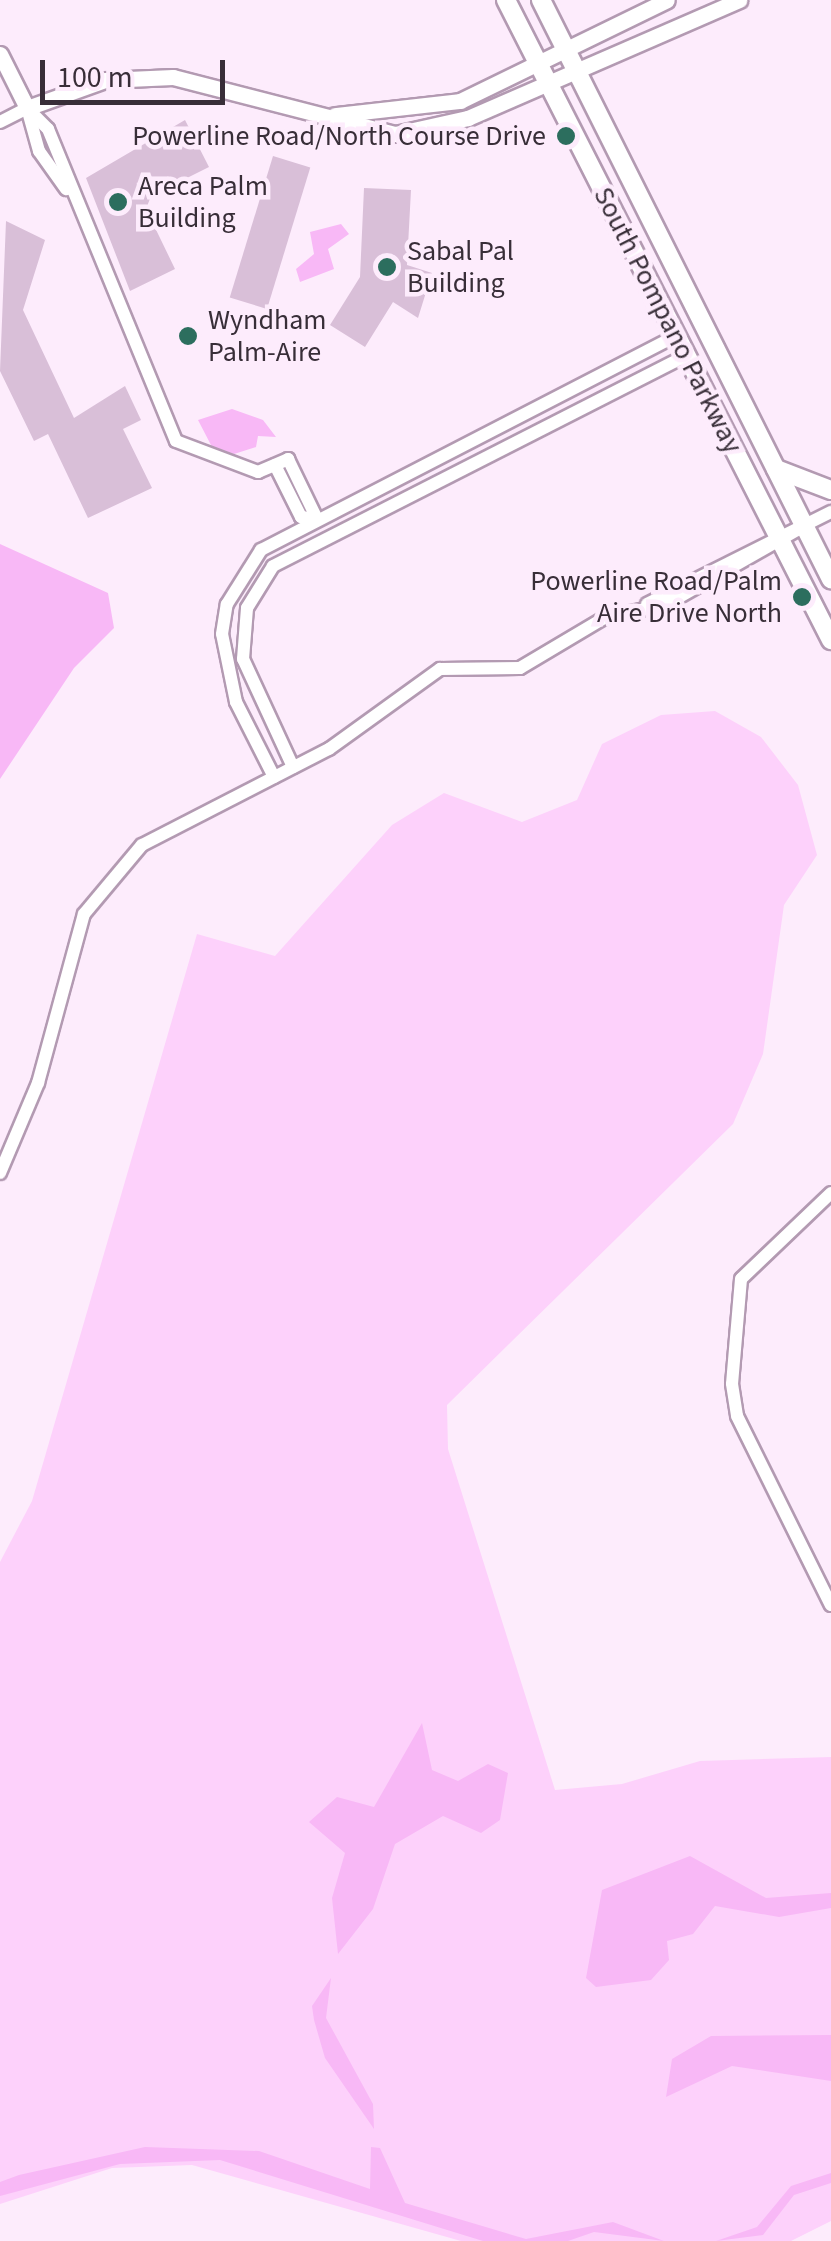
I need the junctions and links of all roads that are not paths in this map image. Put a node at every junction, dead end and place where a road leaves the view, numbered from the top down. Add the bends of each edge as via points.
1 (506, 0) edge
2 (541, 0) edge
3 (667, 0) edge
4 (740, 0) edge
5 (566, 49) junction
6 (0, 54) edge
7 (538, 64) junction
8 (577, 74) junction
9 (548, 84) junction
10 (27, 108) junction
11 (326, 115) junction
12 (0, 122) edge
13 (675, 336) junction
14 (685, 356) junction
15 (527, 412) junction
16 (538, 430) junction
17 (428, 463) junction
18 (775, 468) junction
19 (439, 481) junction
20 (831, 490) edge
21 (831, 512) edge
22 (317, 519) junction
23 (804, 526) junction
24 (781, 539) junction
25 (831, 579) edge
26 (831, 640) edge
27 (293, 767) junction
28 (274, 777) junction
29 (0, 1173) edge
30 (831, 1193) edge
31 (831, 1605) edge

1 - 7 main road, South Pompano Parkway
2 - 5 main road, South Pompano Parkway
3 - 5 street
4 - 8 street
5 - 7 street
5 - 8 main road, South Pompano Parkway
6 - 10 street
7 - 9 main road, South Pompano Parkway
7 - 11 street via 437,108
8 - 9 street
8 - 18 main road, South Pompano Parkway
9 - 11 street via 419,132 373,133
9 - 13 main road, South Pompano Parkway
10 - 11 street via 92,83 156,76
10 - 12 street
10 - 22 street via 48,130 66,189 176,441 228,464 281,462 300,517
13 - 14 main road, South Pompano Parkway
13 - 15 street
14 - 16 street
14 - 24 main road, South Pompano Parkway
15 - 16 street
15 - 17 street
16 - 19 street
17 - 19 street
17 - 22 street
18 - 20 main road
18 - 23 main road, South Pompano Parkway
19 - 27 street via 273,566 259,584 240,629 243,659
21 - 23 street
22 - 28 street via 261,550 228,604 222,634 236,702
23 - 24 street
23 - 25 main road, South Pompano Parkway
24 - 26 main road, South Pompano Parkway
24 - 27 street via 665,605 647,604 504,674 440,670
27 - 28 street
28 - 29 street via 142,845 96,894 38,1083
30 - 31 street via 741,1278 732,1347 738,1416

